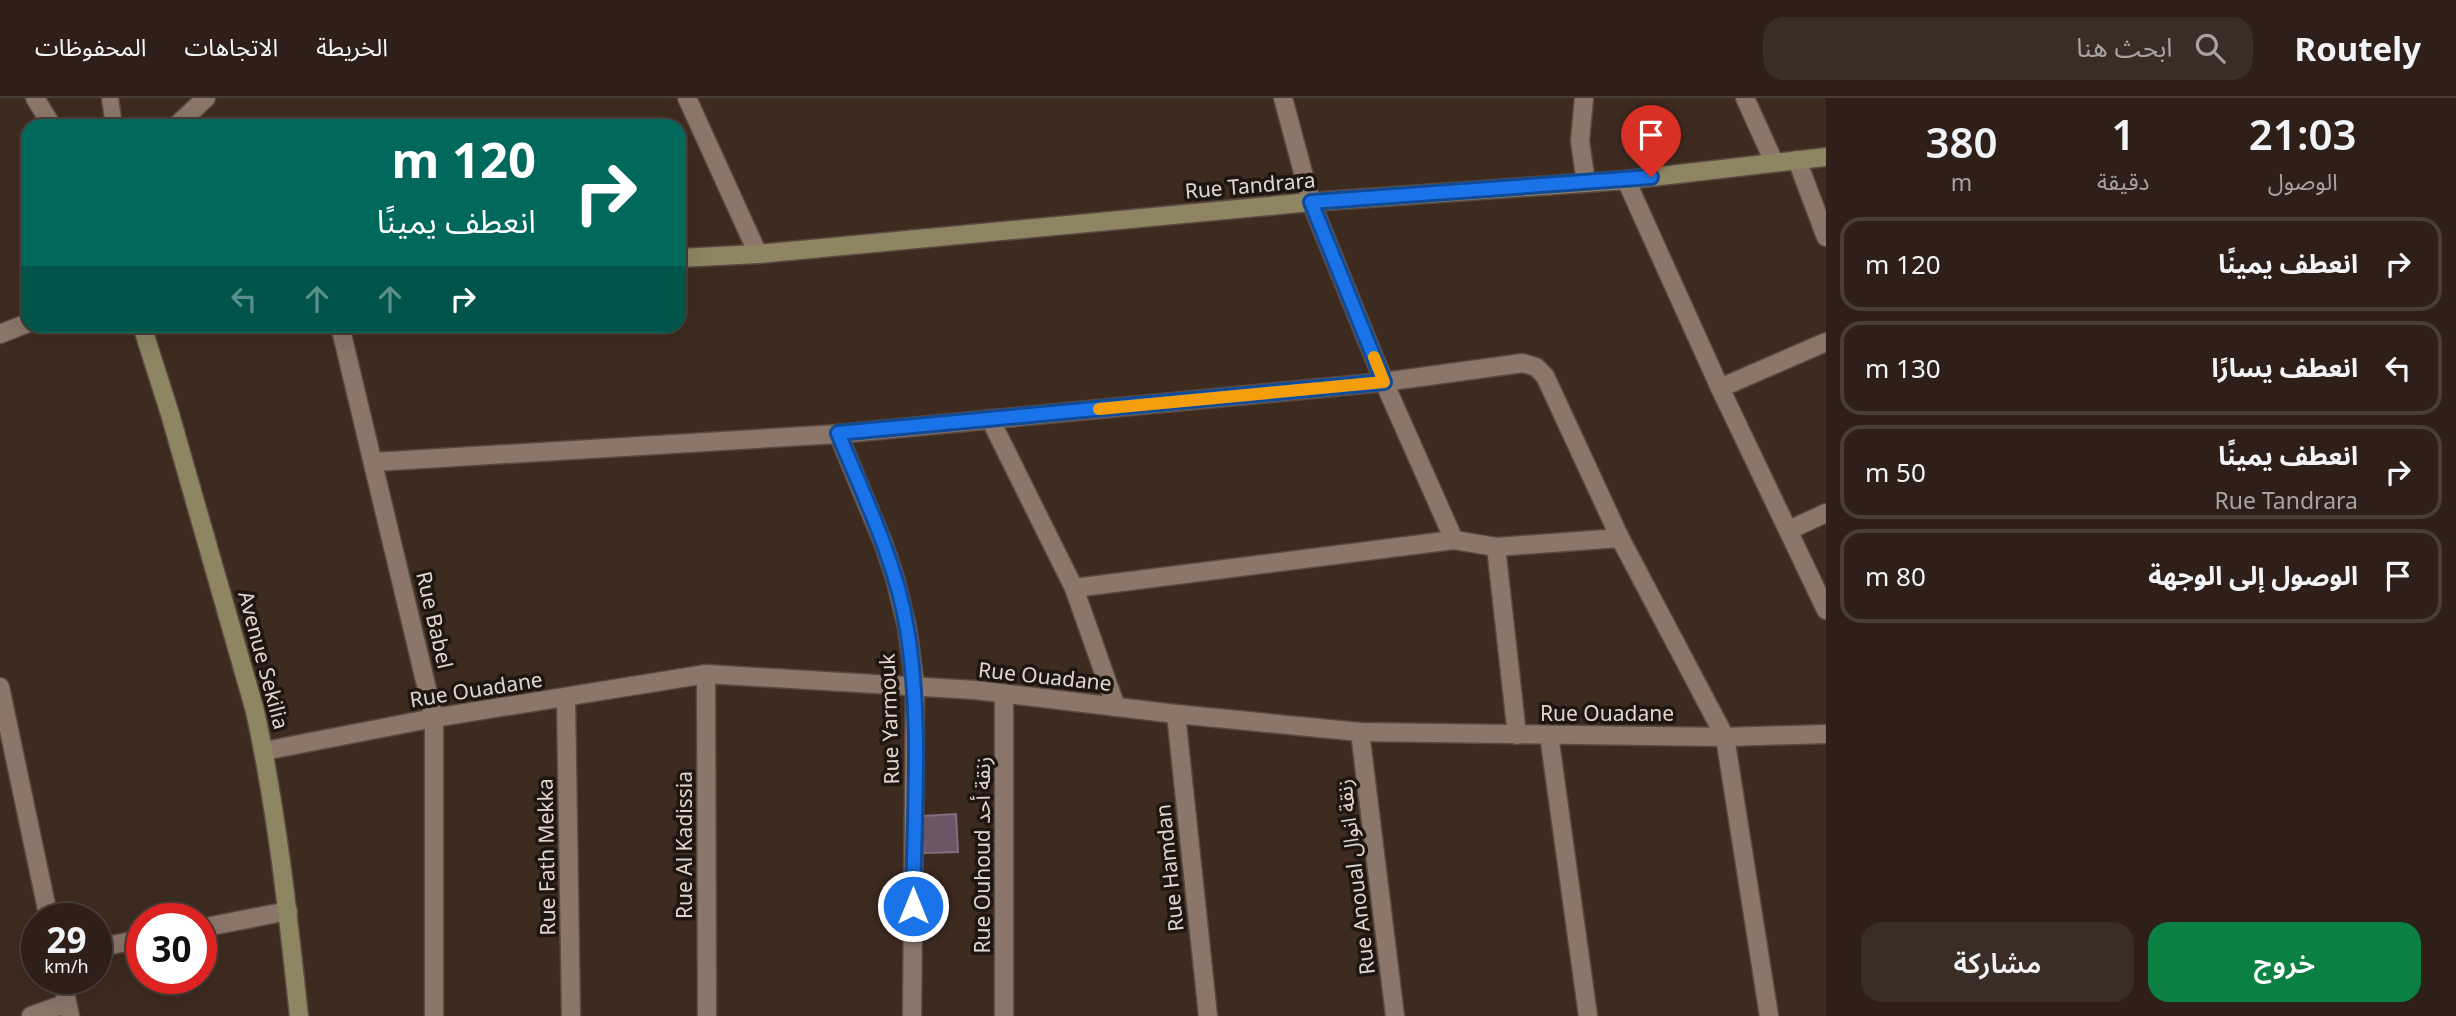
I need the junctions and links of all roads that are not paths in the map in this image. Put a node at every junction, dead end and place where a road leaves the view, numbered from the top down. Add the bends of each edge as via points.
1 (35, 98) edge
2 (110, 98) edge
3 (206, 98) edge
4 (687, 98) edge
5 (1283, 98) edge
6 (1584, 98) edge
7 (1745, 98) edge
8 (48, 119) edge
9 (113, 119) edge
10 (184, 119) edge
11 (1826, 157) edge
12 (1797, 160) junction
13 (1774, 162) junction
14 (1626, 180) junction
15 (1586, 183) junction
16 (1311, 202) junction
17 (1826, 237) edge
18 (758, 254) junction
19 (686, 258) edge
20 (21, 325) edge
21 (2, 329) edge
22 (144, 333) edge
23 (342, 333) edge
24 (1826, 342) edge
25 (1384, 382) junction
26 (1720, 388) junction
27 (990, 419) junction
28 (838, 433) junction
29 (374, 462) junction
30 (1826, 513) edge
31 (1789, 530) junction
32 (1620, 538) junction
33 (1454, 540) junction
34 (1496, 547) junction
35 (1074, 588) junction
36 (1826, 610) edge
37 (706, 674) junction
38 (915, 686) junction
39 (0, 687) edge
40 (1004, 694) junction
41 (566, 698) junction
42 (1116, 707) junction
43 (1176, 714) junction
44 (434, 718) junction
45 (1360, 732) junction
46 (1826, 734) edge
47 (1517, 735) junction
48 (1549, 735) junction
49 (1725, 737) junction
50 (264, 751) junction
51 (46, 903) edge
52 (288, 911) junction
53 (217, 925) edge
54 (69, 1009) edge
55 (31, 1016) edge
56 (299, 1016) edge
57 (433, 1016) edge
58 (571, 1016) edge
59 (707, 1016) edge
60 (912, 1016) edge
61 (1004, 1016) edge
62 (1208, 1016) edge
63 (1395, 1016) edge
64 (1588, 1016) edge
65 (1769, 1016) edge

1 - 8 street
2 - 9 lane
3 - 10 street
4 - 18 street
5 - 16 street
6 - 15 street via 1580,141
7 - 13 street
11 - 12 main road, Rue Tandrara
12 - 13 main road, Rue Tandrara
12 - 17 street
13 - 14 main road, Rue Tandrara
14 - 15 main road, Rue Tandrara
14 - 26 street
15 - 16 main road, Rue Tandrara
16 - 18 main road, Rue Tandrara
16 - 25 street
18 - 19 main road, Rue Tandrara
20 - 21 street
22 - 50 main road, Avenue Sekilia via 234,633
23 - 29 street, Rue Babel
24 - 26 street
25 - 27 street
25 - 32 street via 1523,363 1536,367 1545,376
25 - 33 street
26 - 31 street
27 - 28 street
27 - 35 street
28 - 29 street
28 - 38 street, Rue Yarmouk via 895,578
29 - 44 street, Rue Babel
30 - 31 street
31 - 36 street
32 - 34 street
32 - 49 street
33 - 34 street
33 - 35 street
34 - 47 street
35 - 42 street
37 - 38 street, Rue Ouadane
37 - 41 street, Rue Ouadane
37 - 59 street, Rue Al Kadissia
38 - 40 street, Rue Ouadane
38 - 60 street, Rue Yarmouk
39 - 51 street
40 - 42 street, Rue Ouadane
40 - 61 street, Rue Ouhoud زنقة أحد
41 - 44 street, Rue Ouadane
41 - 58 street, Rue Fath Mekka
42 - 43 street, Rue Ouadane
43 - 45 street, Rue Ouadane
43 - 62 street, Rue Hamdan
44 - 50 street, Rue Ouadane
44 - 57 street, Rue Babel
45 - 47 street, Rue Ouadane
45 - 63 street, Rue Anoual زنقة انوال
46 - 49 street, Rue Ouadane
47 - 48 street, Rue Ouadane
48 - 49 street, Rue Ouadane
48 - 64 street
49 - 65 street
50 - 52 main road, Avenue Sekilia
52 - 53 street
52 - 56 main road, Avenue Sekilia
54 - 55 street

